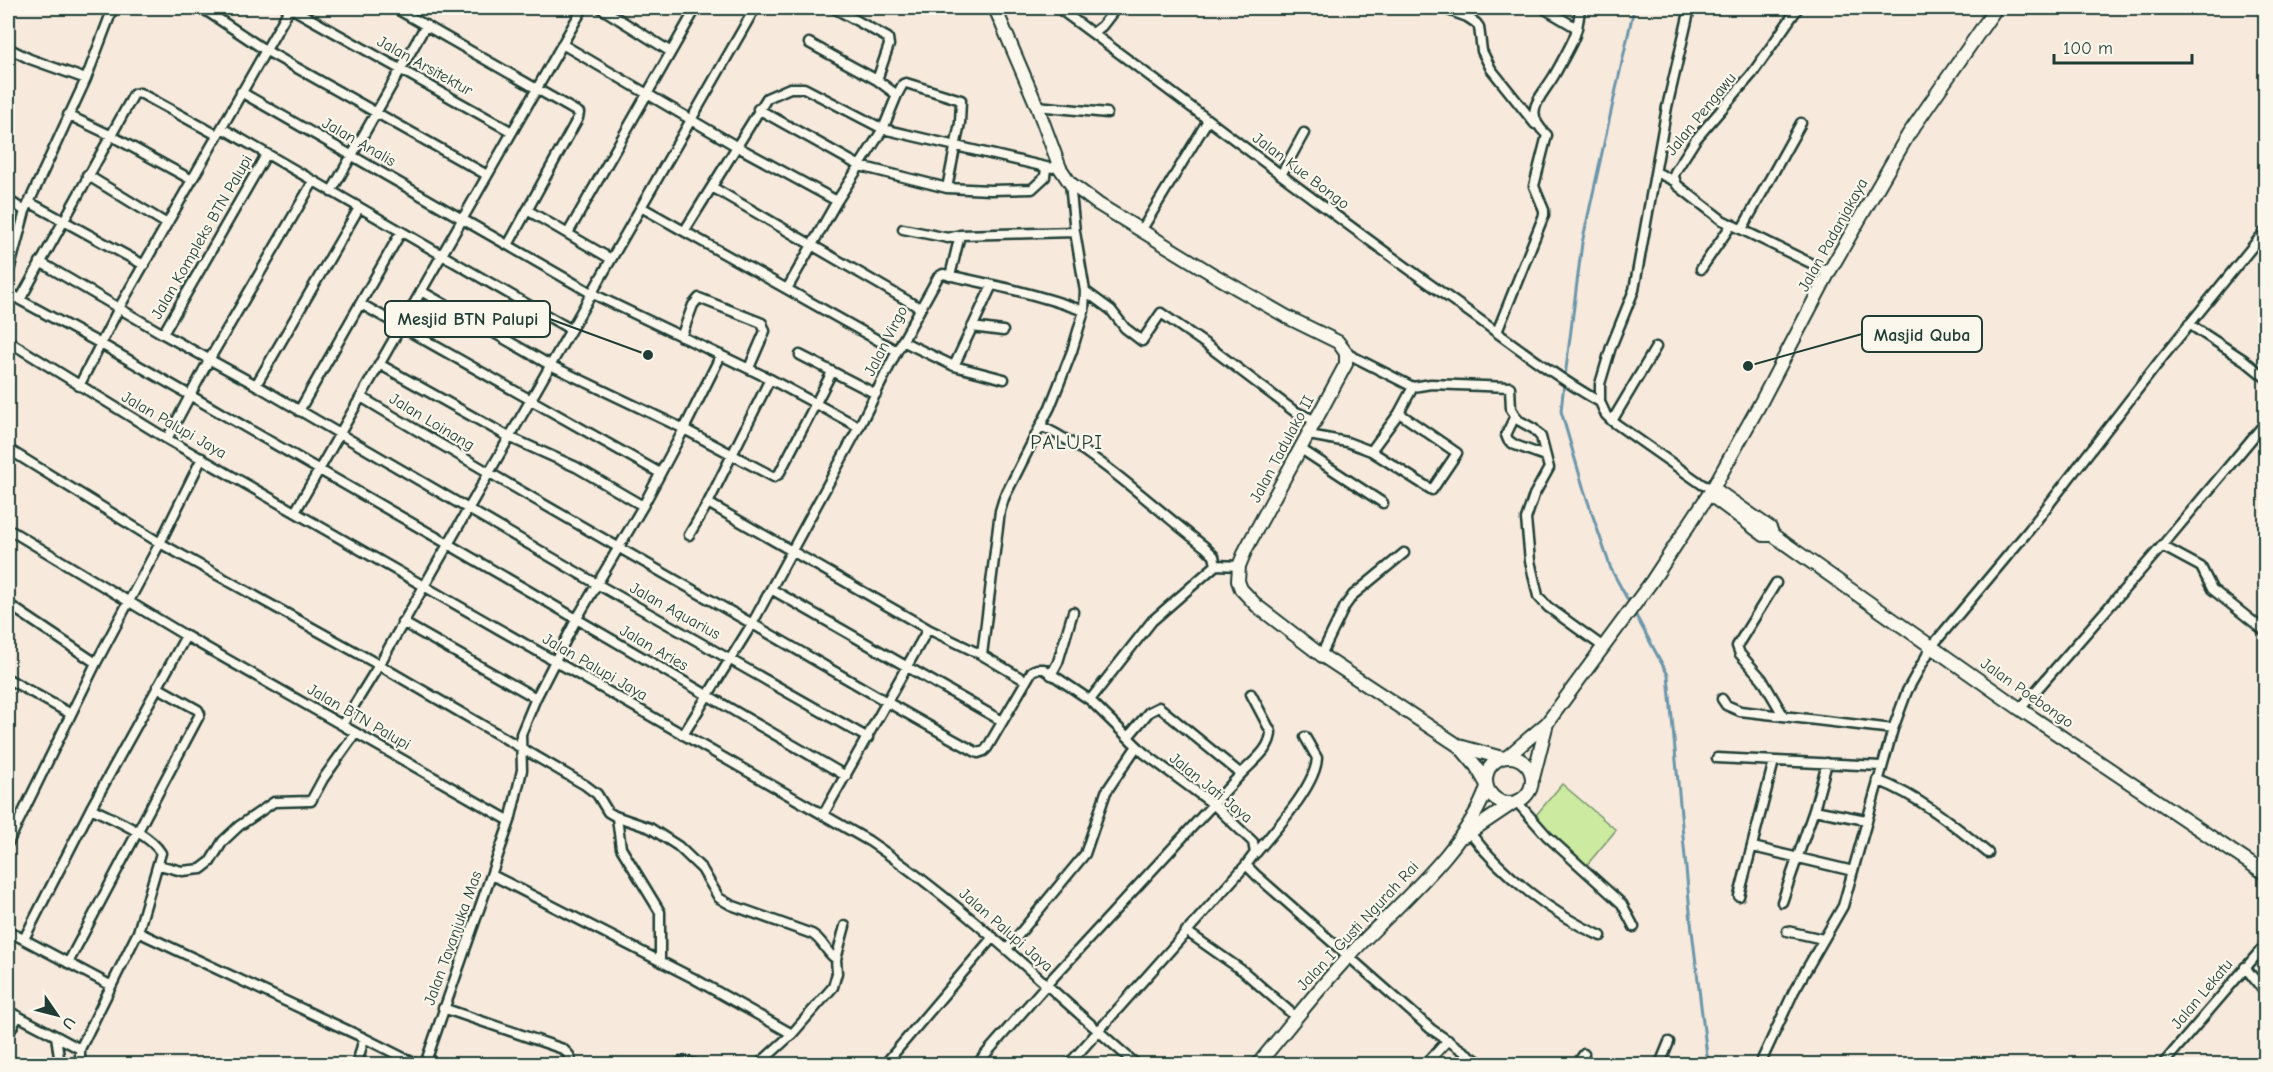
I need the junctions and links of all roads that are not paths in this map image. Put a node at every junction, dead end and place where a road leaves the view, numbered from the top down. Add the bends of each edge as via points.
1 (113, 8) edge
2 (202, 8) edge
3 (291, 8) edge
4 (394, 8) edge
5 (583, 8) edge
6 (601, 8) edge
7 (696, 8) edge
8 (755, 8) edge
9 (834, 8) edge
10 (995, 8) edge
11 (1058, 8) edge
12 (1116, 8) edge
13 (1443, 8) edge
14 (1544, 8) edge
15 (1580, 8) edge
16 (1690, 8) edge
17 (1798, 8) edge
18 (1996, 8) edge
19 (426, 25) junction
20 (1577, 28) junction
21 (1093, 33) junction
22 (809, 43) dead end
23 (562, 44) junction
24 (8, 48) edge
25 (265, 50) junction
26 (671, 52) junction
27 (401, 71) junction
28 (86, 79) junction
29 (877, 80) junction
30 (537, 88) junction
31 (241, 92) junction
32 (647, 93) junction
33 (897, 95) junction
34 (1037, 106) junction
35 (758, 109) junction
36 (376, 112) junction
37 (1107, 113) dead end
38 (68, 115) junction
39 (692, 119) junction
40 (1208, 120) junction
41 (1801, 123) dead end
42 (1538, 127) junction
43 (883, 129) junction
44 (219, 132) junction
45 (512, 132) junction
46 (1304, 133) dead end
47 (110, 135) junction
48 (736, 146) junction
49 (955, 147) junction
50 (266, 155) junction
51 (352, 156) junction
52 (860, 166) junction
53 (1046, 167) junction
54 (1060, 168) junction
55 (1656, 172) junction
56 (87, 175) junction
57 (487, 175) junction
58 (1281, 175) junction
59 (192, 180) junction
60 (313, 182) junction
61 (1676, 182) junction
62 (1070, 183) junction
63 (712, 187) junction
64 (947, 188) junction
65 (331, 192) junction
66 (8, 201) edge
67 (837, 201) junction
68 (27, 207) junction
69 (641, 207) junction
70 (359, 208) junction
71 (527, 210) junction
72 (462, 218) junction
73 (63, 220) junction
74 (167, 224) junction
75 (1732, 224) junction
76 (903, 229) dead end
77 (1742, 229) junction
78 (685, 230) junction
79 (2265, 230) edge
80 (1141, 231) junction
81 (401, 232) junction
82 (1075, 232) junction
83 (568, 233) junction
84 (960, 235) junction
85 (508, 245) junction
86 (812, 246) junction
87 (11, 254) edge
88 (441, 255) junction
89 (611, 259) junction
90 (40, 262) junction
91 (144, 265) junction
92 (1701, 269) dead end
93 (1829, 272) junction
94 (8, 275) edge
95 (950, 276) junction
96 (992, 285) junction
97 (787, 289) junction
98 (8, 291) edge
99 (421, 291) junction
100 (1085, 291) junction
101 (591, 293) junction
102 (20, 300) junction
103 (360, 304) junction
104 (119, 308) junction
105 (920, 308) junction
106 (1083, 311) junction
107 (2189, 324) junction
108 (401, 325) junction
109 (972, 327) junction
110 (570, 328) junction
111 (1003, 331) dead end
112 (1497, 332) junction
113 (163, 334) junction
114 (681, 337) junction
115 (8, 341) edge
116 (902, 341) junction
117 (101, 344) junction
118 (1656, 347) dead end
119 (897, 351) junction
120 (1346, 353) junction
121 (721, 355) junction
122 (800, 355) dead end
123 (209, 360) junction
124 (379, 364) junction
125 (550, 365) junction
126 (954, 366) junction
127 (749, 368) junction
128 (832, 372) junction
129 (770, 378) junction
130 (2265, 378) edge
131 (1004, 379) dead end
132 (256, 385) junction
133 (79, 386) junction
134 (1413, 387) junction
135 (876, 394) junction
136 (188, 396) junction
137 (361, 397) junction
138 (530, 400) junction
139 (817, 402) junction
140 (1600, 402) junction
141 (299, 411) junction
142 (1399, 413) junction
143 (1515, 416) junction
144 (1316, 421) junction
145 (1612, 421) junction
146 (2265, 422) edge
147 (1041, 426) junction
148 (860, 427) junction
149 (684, 429) junction
150 (339, 434) junction
151 (1309, 435) junction
152 (508, 437) junction
153 (168, 439) junction
154 (8, 449) edge
155 (1301, 449) junction
156 (1371, 451) junction
157 (733, 455) junction
158 (1545, 456) junction
159 (202, 458) junction
160 (319, 471) junction
161 (488, 473) junction
162 (660, 473) junction
163 (1708, 489) junction
164 (708, 503) junction
165 (1383, 503) dead end
166 (643, 506) junction
167 (469, 509) junction
168 (295, 512) junction
169 (8, 529) edge
170 (688, 535) dead end
171 (160, 543) junction
172 (448, 544) junction
173 (2162, 546) junction
174 (617, 548) junction
175 (791, 552) junction
176 (1404, 553) dead end
177 (1216, 565) junction
178 (1239, 566) junction
179 (1776, 583) dead end
180 (597, 584) junction
181 (424, 585) junction
182 (771, 589) junction
183 (129, 602) junction
184 (8, 604) edge
185 (1073, 612) dead end
186 (576, 620) junction
187 (402, 622) junction
188 (752, 624) junction
189 (928, 629) junction
190 (2265, 632) edge
191 (186, 636) junction
192 (1602, 646) junction
193 (1932, 646) junction
194 (982, 655) junction
195 (1321, 655) junction
196 (730, 659) junction
197 (555, 662) junction
198 (96, 663) junction
199 (379, 665) junction
200 (907, 668) junction
201 (1051, 675) junction
202 (8, 679) edge
203 (1026, 681) junction
204 (157, 687) junction
205 (1251, 694) dead end
206 (708, 696) junction
207 (536, 698) junction
208 (1722, 699) dead end
209 (1090, 700) junction
210 (887, 704) junction
211 (2020, 710) junction
212 (71, 714) junction
213 (1783, 716) junction
214 (1002, 721) junction
215 (1547, 723) junction
216 (342, 724) junction
217 (1893, 729) junction
218 (356, 733) junction
219 (683, 735) junction
220 (1128, 736) junction
221 (1305, 737) dead end
222 (868, 738) junction
223 (1137, 746) junction
224 (1459, 746) junction
225 (521, 749) junction
226 (1504, 758) junction
227 (1717, 758) dead end
228 (1774, 761) junction
229 (1827, 763) junction
230 (1881, 766) junction
231 (1241, 774) junction
232 (846, 776) junction
233 (1533, 778) junction
234 (1877, 780) junction
235 (1487, 785) junction
236 (1515, 803) junction
237 (1213, 804) junction
238 (91, 808) junction
239 (1814, 810) junction
240 (824, 815) junction
241 (617, 818) junction
242 (1866, 820) junction
243 (510, 821) junction
244 (137, 833) junction
245 (1466, 835) junction
246 (8, 843) edge
247 (1753, 847) junction
248 (1988, 853) dead end
249 (1254, 855) junction
250 (1798, 858) junction
251 (159, 865) junction
252 (1246, 865) junction
253 (1853, 871) junction
254 (2265, 874) edge
255 (492, 875) junction
256 (1739, 896) dead end
257 (1782, 902) dead end
258 (845, 926) dead end
259 (1634, 927) dead end
260 (8, 931) edge
261 (1186, 931) junction
262 (1787, 931) dead end
263 (138, 932) junction
264 (1600, 936) dead end
265 (993, 937) junction
266 (24, 939) junction
267 (1823, 939) junction
268 (2265, 944) edge
269 (1006, 948) junction
270 (1348, 956) junction
271 (836, 959) junction
272 (660, 961) junction
273 (68, 963) junction
274 (2245, 967) junction
275 (1047, 984) junction
276 (111, 985) junction
277 (2265, 994) edge
278 (443, 1008) junction
279 (8, 1011) edge
280 (18, 1016) junction
281 (1297, 1018) junction
282 (1098, 1031) junction
283 (792, 1034) junction
284 (8, 1035) edge
285 (56, 1036) junction
286 (364, 1038) junction
287 (1448, 1040) junction
288 (1669, 1042) dead end
289 (80, 1049) junction
290 (1584, 1054) dead end
291 (2164, 1064) edge
292 (60, 1065) edge
293 (80, 1065) edge
294 (357, 1065) edge
295 (416, 1065) edge
296 (425, 1065) edge
297 (572, 1065) edge
298 (678, 1065) edge
299 (695, 1065) edge
300 (759, 1065) edge
301 (885, 1065) edge
302 (977, 1065) edge
303 (1069, 1065) edge
304 (1136, 1065) edge
305 (1258, 1065) edge
306 (1426, 1065) edge
307 (1482, 1065) edge
308 (1577, 1065) edge
309 (1660, 1065) edge
310 (1760, 1065) edge

1 - 28 street
2 - 25 street
3 - 25 street
3 - 27 street, Jalan Arsitektur
4 - 19 street
5 - 23 street
6 - 26 street
7 - 26 street
8 - 39 street
9 - 29 street via 888,38
10 - 34 main road
11 - 21 street, Jalan Kue Bongo
12 - 21 street
13 - 42 street via 1476,23 1491,69
14 - 20 street
15 - 20 street
16 - 55 street
17 - 61 street, Jalan Pengawu via 1752,74 1696,139 1675,172
18 - 93 main road, Jalan Padanjakaya via 1908,135
19 - 27 street
19 - 30 street
20 - 42 street via 1556,74 1539,97 1534,113
21 - 40 street, Jalan Kue Bongo
22 - 29 street
23 - 30 street
23 - 32 street
24 - 28 street
25 - 31 street
25 - 36 street
26 - 32 street
27 - 36 street
27 - 45 street, Jalan Arsitektur
28 - 38 street
29 - 33 street
30 - 45 street
30 - 71 street via 579,115
31 - 44 street
31 - 51 street, Jalan Analis
32 - 39 street
32 - 83 street
33 - 43 street
33 - 49 street via 906,83 961,100
34 - 37 street
34 - 54 main road
35 - 43 street via 779,91 804,88
35 - 48 street
35 - 52 street
36 - 51 street
36 - 57 street
38 - 47 street
38 - 68 street
39 - 48 street
39 - 69 street
40 - 58 street, Jalan Kue Bongo
40 - 80 street
41 - 77 street
42 - 112 street via 1547,135 1534,186 1544,215
43 - 49 street
43 - 52 street
44 - 47 street via 140,93 132,96
44 - 50 street
44 - 59 street
45 - 57 street
46 - 58 street
47 - 56 street
47 - 59 street
48 - 63 street
48 - 67 street
49 - 53 street
49 - 64 street
50 - 60 street
50 - 113 street, Jalan Kompleks BTN Palupi
51 - 65 street
51 - 72 street, Jalan Analis
52 - 64 street
52 - 67 street
53 - 54 street
53 - 64 street via 1043,179 1032,189
54 - 62 main road
55 - 61 street
55 - 140 street via 1634,290 1611,347 1600,384
56 - 73 street
56 - 74 street
57 - 72 street
58 - 112 street, Jalan Kue Bongo
59 - 74 street
60 - 65 street
60 - 123 street
61 - 75 street, Jalan Pengawu
62 - 80 main road
62 - 82 street
63 - 78 street
63 - 86 street
65 - 70 street
66 - 68 street
67 - 86 street
68 - 73 street
68 - 87 street
69 - 78 street
69 - 89 street
70 - 81 street
70 - 132 street
71 - 83 street
71 - 85 street
72 - 85 street
72 - 88 street
73 - 90 street
73 - 91 street
74 - 91 street
75 - 77 street, Jalan Pengawu
75 - 92 street
76 - 84 street via 948,238
77 - 93 street, Jalan Pengawu
78 - 97 street
79 - 107 street
80 - 120 main road via 1289,318 1338,342
81 - 88 street
81 - 103 street
82 - 84 street
82 - 100 street
83 - 89 street
84 - 95 street
85 - 101 street
86 - 97 street
86 - 105 street
87 - 94 street
88 - 99 street
88 - 110 street
89 - 101 street
90 - 102 street
90 - 104 street, Jalan Kompleks BTN Palupi
91 - 104 street
93 - 163 main road, Jalan Padanjakaya via 1761,402
95 - 96 street
95 - 105 street, Jalan Virgo via 938,277
96 - 106 street
96 - 109 street
97 - 119 street
98 - 102 street
99 - 108 street
99 - 125 street
100 - 106 street
100 - 144 street via 1142,340 1161,314 1294,411
101 - 110 street
101 - 114 street
102 - 117 street
103 - 108 street
103 - 141 street
104 - 113 street, Jalan Kompleks BTN Palupi
104 - 117 street
105 - 116 street, Jalan Virgo
106 - 147 street via 1072,351
107 - 130 street
107 - 193 street via 2029,530
108 - 124 street
108 - 138 street
109 - 111 street
109 - 126 street
110 - 125 street
112 - 140 street, Jalan Kue Bongo
113 - 123 street, Jalan Kompleks BTN Palupi
114 - 121 street
114 - 127 street via 699,298 762,323 765,331
115 - 133 street, Jalan Palupi Jaya
116 - 119 street, Jalan Virgo
116 - 126 street
117 - 133 street
117 - 136 street
118 - 145 street
119 - 135 street, Jalan Virgo
120 - 134 street
120 - 144 main road, Jalan Tadulako II via 1346,364
121 - 127 street
121 - 149 street
122 - 128 street
123 - 132 street, Jalan Kompleks BTN Palupi
123 - 136 street
124 - 137 street
124 - 152 street
125 - 138 street
125 - 149 street
126 - 131 street
127 - 129 street
128 - 135 street
128 - 139 street
129 - 139 street
129 - 157 street
132 - 141 street, Jalan Kompleks BTN Palupi
133 - 153 street, Jalan Palupi Jaya
134 - 142 street
134 - 143 street via 1510,387
135 - 148 street, Jalan Virgo
136 - 153 street
136 - 160 street
137 - 150 street
137 - 161 street, Jalan Loinang
138 - 152 street
138 - 162 street
139 - 148 street
139 - 157 street via 777,476
140 - 145 street
141 - 150 street, Jalan Kompleks BTN Palupi
142 - 156 street
142 - 156 street via 1457,453 1433,490
143 - 158 street via 1541,437
143 - 158 street via 1506,435 1508,440
144 - 151 main road, Jalan Tadulako II
145 - 163 street
146 - 173 street
147 - 177 street via 1104,466 1214,556
147 - 194 street via 1000,511
148 - 175 street, Jalan Virgo
149 - 157 street
149 - 162 street
150 - 160 street
150 - 167 street, Jalan Kompleks BTN Palupi
151 - 155 main road, Jalan Tadulako II
151 - 156 street
152 - 161 street
152 - 166 street via 576,467
153 - 159 street, Jalan Palupi Jaya
154 - 171 street
155 - 165 street
155 - 178 main road, Jalan Tadulako II
157 - 164 street
158 - 192 street via 1549,468 1526,519 1538,596
159 - 168 street, Jalan Palupi Jaya
159 - 171 street
160 - 168 street
160 - 172 street
161 - 167 street
161 - 174 street
162 - 166 street
163 - 192 main road via 1652,581
163 - 193 main road, Jalan Poebongo via 1770,528 1773,535
164 - 170 street
164 - 175 street
166 - 174 street
167 - 172 street
167 - 180 street, Jalan Aquarius
168 - 181 street, Jalan Palupi Jaya
169 - 183 street, Jalan BTN Palupi
171 - 183 street
171 - 199 street
172 - 181 street
172 - 186 street, Jalan Aries
173 - 190 street via 2201,567 2212,590
173 - 211 street
174 - 180 street
174 - 188 street
175 - 182 street, Jalan Virgo
175 - 189 street
176 - 195 street via 1353,595
177 - 178 street
177 - 209 street via 1152,621
178 - 195 main road via 1239,581 1247,597
179 - 213 street via 1737,646 1762,678
180 - 186 street
180 - 196 street, Jalan Aquarius
181 - 187 street
181 - 197 street, Jalan Palupi Jaya
182 - 188 street, Jalan Virgo
182 - 200 street
183 - 191 street, Jalan BTN Palupi
183 - 198 street
184 - 198 street
185 - 201 street
186 - 197 street
186 - 206 street, Jalan Aries
187 - 199 street
187 - 207 street
188 - 196 street, Jalan Virgo
188 - 210 street
189 - 194 street
189 - 200 street
191 - 204 street
191 - 216 street, Jalan BTN Palupi
192 - 215 main road
193 - 211 main road, Jalan Poebongo
193 - 217 street via 1907,692
194 - 203 street
195 - 224 main road
196 - 206 street, Jalan Virgo
196 - 222 street, Jalan Aquarius
197 - 207 street
197 - 219 street, Jalan Palupi Jaya
198 - 212 street
199 - 216 street
199 - 225 street
200 - 210 street
200 - 214 street
201 - 203 street via 1041,668 1032,671
201 - 209 street
202 - 212 street
203 - 214 street
204 - 238 street
204 - 244 street via 200,714
205 - 231 street via 1271,739
206 - 219 street, Jalan Virgo
206 - 232 street, Jalan Aries
207 - 225 street via 521,734
208 - 213 street via 1740,711
209 - 220 street, Jalan Jati Jaya
210 - 214 street via 978,753 987,748
210 - 222 street
211 - 254 main road, Jalan Poebongo
212 - 246 street
213 - 217 street
215 - 226 main road
215 - 233 main road
216 - 218 street, Jalan BTN Palupi
217 - 230 street
218 - 243 street, Jalan BTN Palupi
218 - 251 street via 311,801 274,802 239,826 201,869 182,871
219 - 240 street, Jalan Palupi Jaya
220 - 223 street, Jalan Jati Jaya
220 - 231 street via 1149,712 1159,707
221 - 249 street via 1317,758 1312,775 1293,807
222 - 232 street
223 - 237 street, Jalan Jati Jaya
223 - 269 street via 1106,792 1084,854
224 - 226 main road
224 - 235 main road
225 - 241 street via 592,790
225 - 243 street via 522,770
226 - 233 main road via 1514,757 1527,765
226 - 235 main road via 1491,765
227 - 228 street
228 - 229 street
228 - 247 street
229 - 230 street
229 - 239 street
230 - 234 street
231 - 237 street
232 - 240 street
233 - 236 main road via 1530,792
234 - 242 street
234 - 248 street via 1918,799
235 - 236 main road via 1500,802
235 - 245 main road, Jalan I Gusti Ngurah Rai
236 - 245 main road, Jalan I Gusti Ngurah Rai
236 - 259 street via 1622,904
237 - 249 street, Jalan Jati Jaya via 1253,842
237 - 275 street
238 - 244 street
238 - 266 street
239 - 242 street
239 - 250 street
240 - 265 street, Jalan Palupi Jaya via 911,870
241 - 271 street via 650,828 678,846 702,868 719,898 813,934
241 - 272 street via 621,848 660,912
242 - 253 street
243 - 255 street, Jalan Tavanjuka Mas
244 - 251 street via 157,846 161,853
244 - 273 street
245 - 264 street via 1520,884
245 - 270 main road, Jalan I Gusti Ngurah Rai
247 - 250 street
247 - 256 street
249 - 252 street
250 - 253 street
250 - 257 street
251 - 263 street
252 - 261 street
252 - 270 street
253 - 267 street via 1844,906
255 - 272 street
255 - 278 street, Jalan Tavanjuka Mas
258 - 271 street
260 - 266 street
261 - 281 street via 1243,971
261 - 282 street
262 - 267 street
263 - 276 street
263 - 286 street
265 - 269 street, Jalan Palupi Jaya
265 - 301 street
266 - 273 street
267 - 310 street
268 - 274 street, Jalan Lekatu
269 - 275 street, Jalan Palupi Jaya
270 - 281 main road, Jalan I Gusti Ngurah Rai
270 - 287 street
271 - 283 street via 833,987
272 - 283 street
273 - 276 street
274 - 277 street
274 - 291 street, Jalan Lekatu
275 - 282 street, Jalan Palupi Jaya
275 - 302 street
276 - 289 street
278 - 296 street, Jalan Tavanjuka Mas
278 - 297 street via 563,1049
279 - 280 street
280 - 284 street
280 - 285 street
281 - 305 main road, Jalan I Gusti Ngurah Rai
282 - 303 street
282 - 304 street, Jalan Palupi Jaya
283 - 300 street
285 - 289 street
285 - 292 street
286 - 294 street
286 - 295 street
287 - 306 street
287 - 307 street
288 - 309 street
289 - 293 street
290 - 308 street
298 - 299 street via 684,1061

